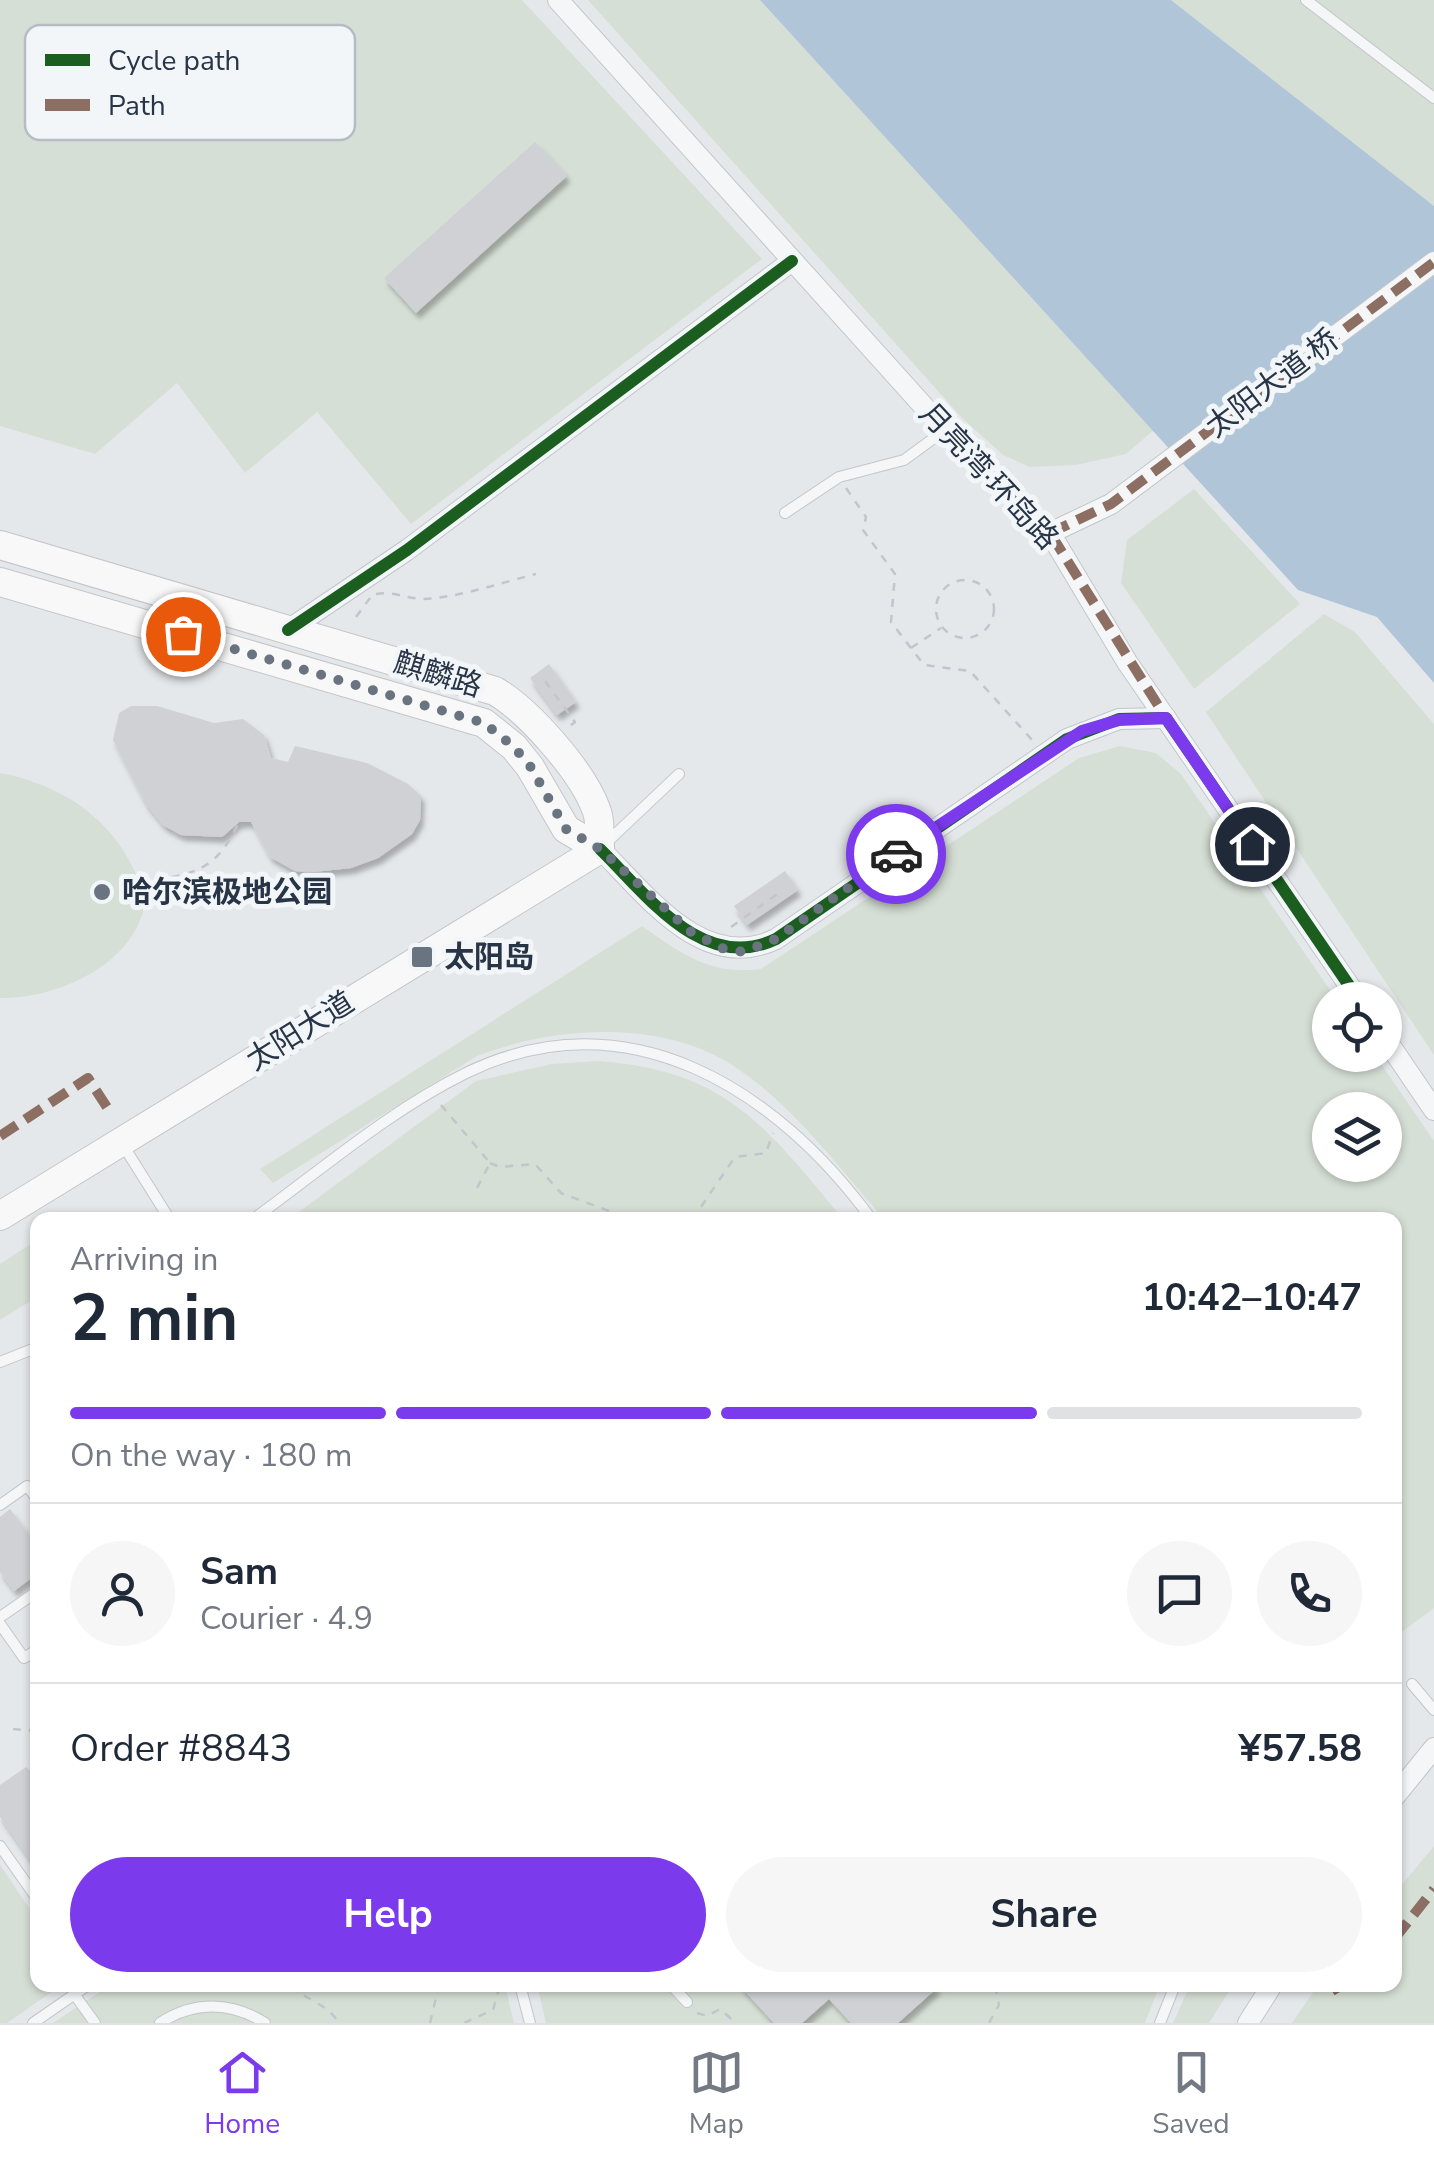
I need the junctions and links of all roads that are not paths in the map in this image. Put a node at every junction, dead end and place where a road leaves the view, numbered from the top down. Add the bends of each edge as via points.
1 (558, 0) edge
2 (1306, 0) edge
3 (1434, 98) edge
4 (792, 261) junction
5 (1434, 262) edge
6 (944, 430) junction
7 (785, 513) dead end
8 (1050, 533) junction
9 (0, 546) edge
10 (0, 582) edge
11 (288, 630) junction
12 (1166, 718) junction
13 (679, 774) dead end
14 (600, 849) junction
15 (1347, 982) edge
16 (1402, 1063) edge
17 (1434, 1110) edge
18 (120, 1141) junction
19 (165, 1212) edge
20 (263, 1212) edge
21 (865, 1212) edge
22 (0, 1216) edge
23 (30, 1350) edge
24 (0, 1362) edge
25 (30, 1490) edge
26 (0, 1505) edge
27 (30, 1597) edge
28 (0, 1621) edge
29 (30, 1655) edge
30 (1412, 1684) dead end
31 (1434, 1710) edge
32 (1434, 1748) edge
33 (1402, 1787) edge
34 (0, 1846) edge
35 (30, 1889) edge
36 (77, 1992) edge
37 (522, 1992) edge
38 (678, 1992) edge
39 (1172, 1992) edge
40 (1268, 1992) edge
41 (74, 1994) junction
42 (687, 2002) road end
43 (33, 2023) edge
44 (95, 2023) edge
45 (160, 2023) edge
46 (265, 2023) edge
47 (530, 2023) edge
48 (1160, 2023) edge
49 (1248, 2023) edge

1 - 4 street, 月亮湾·环岛路
2 - 3 lane
4 - 6 street, 月亮湾·环岛路
4 - 11 street via 407,550
5 - 8 street, 太阳大道·桥 via 1111,504
6 - 7 lane via 904,460 839,477
6 - 8 street, 月亮湾·环岛路
8 - 12 street, 月亮湾·环岛路
9 - 11 main road, 麒麟路
10 - 14 main road, 麒麟路 via 484,723 530,766 566,829
11 - 14 main road, 麒麟路 via 494,691 526,712 597,810
12 - 14 street via 1100,724 1044,754 776,939 743,952 708,943 662,910
12 - 15 street, 月亮湾·环岛路
13 - 14 lane
14 - 18 main road, 太阳大道
16 - 17 street
18 - 19 lane
18 - 22 main road, 太阳大道
20 - 21 lane via 470,1071 562,1048 616,1047 689,1063 737,1087 779,1118
23 - 24 lane
25 - 26 lane
27 - 28 lane
28 - 29 lane via 24,1658
30 - 31 lane
32 - 33 street
34 - 35 lane
36 - 41 lane
37 - 47 lane
38 - 42 lane
39 - 48 lane
40 - 49 street
41 - 43 lane
41 - 44 lane
45 - 46 lane via 182,2009 218,2006

